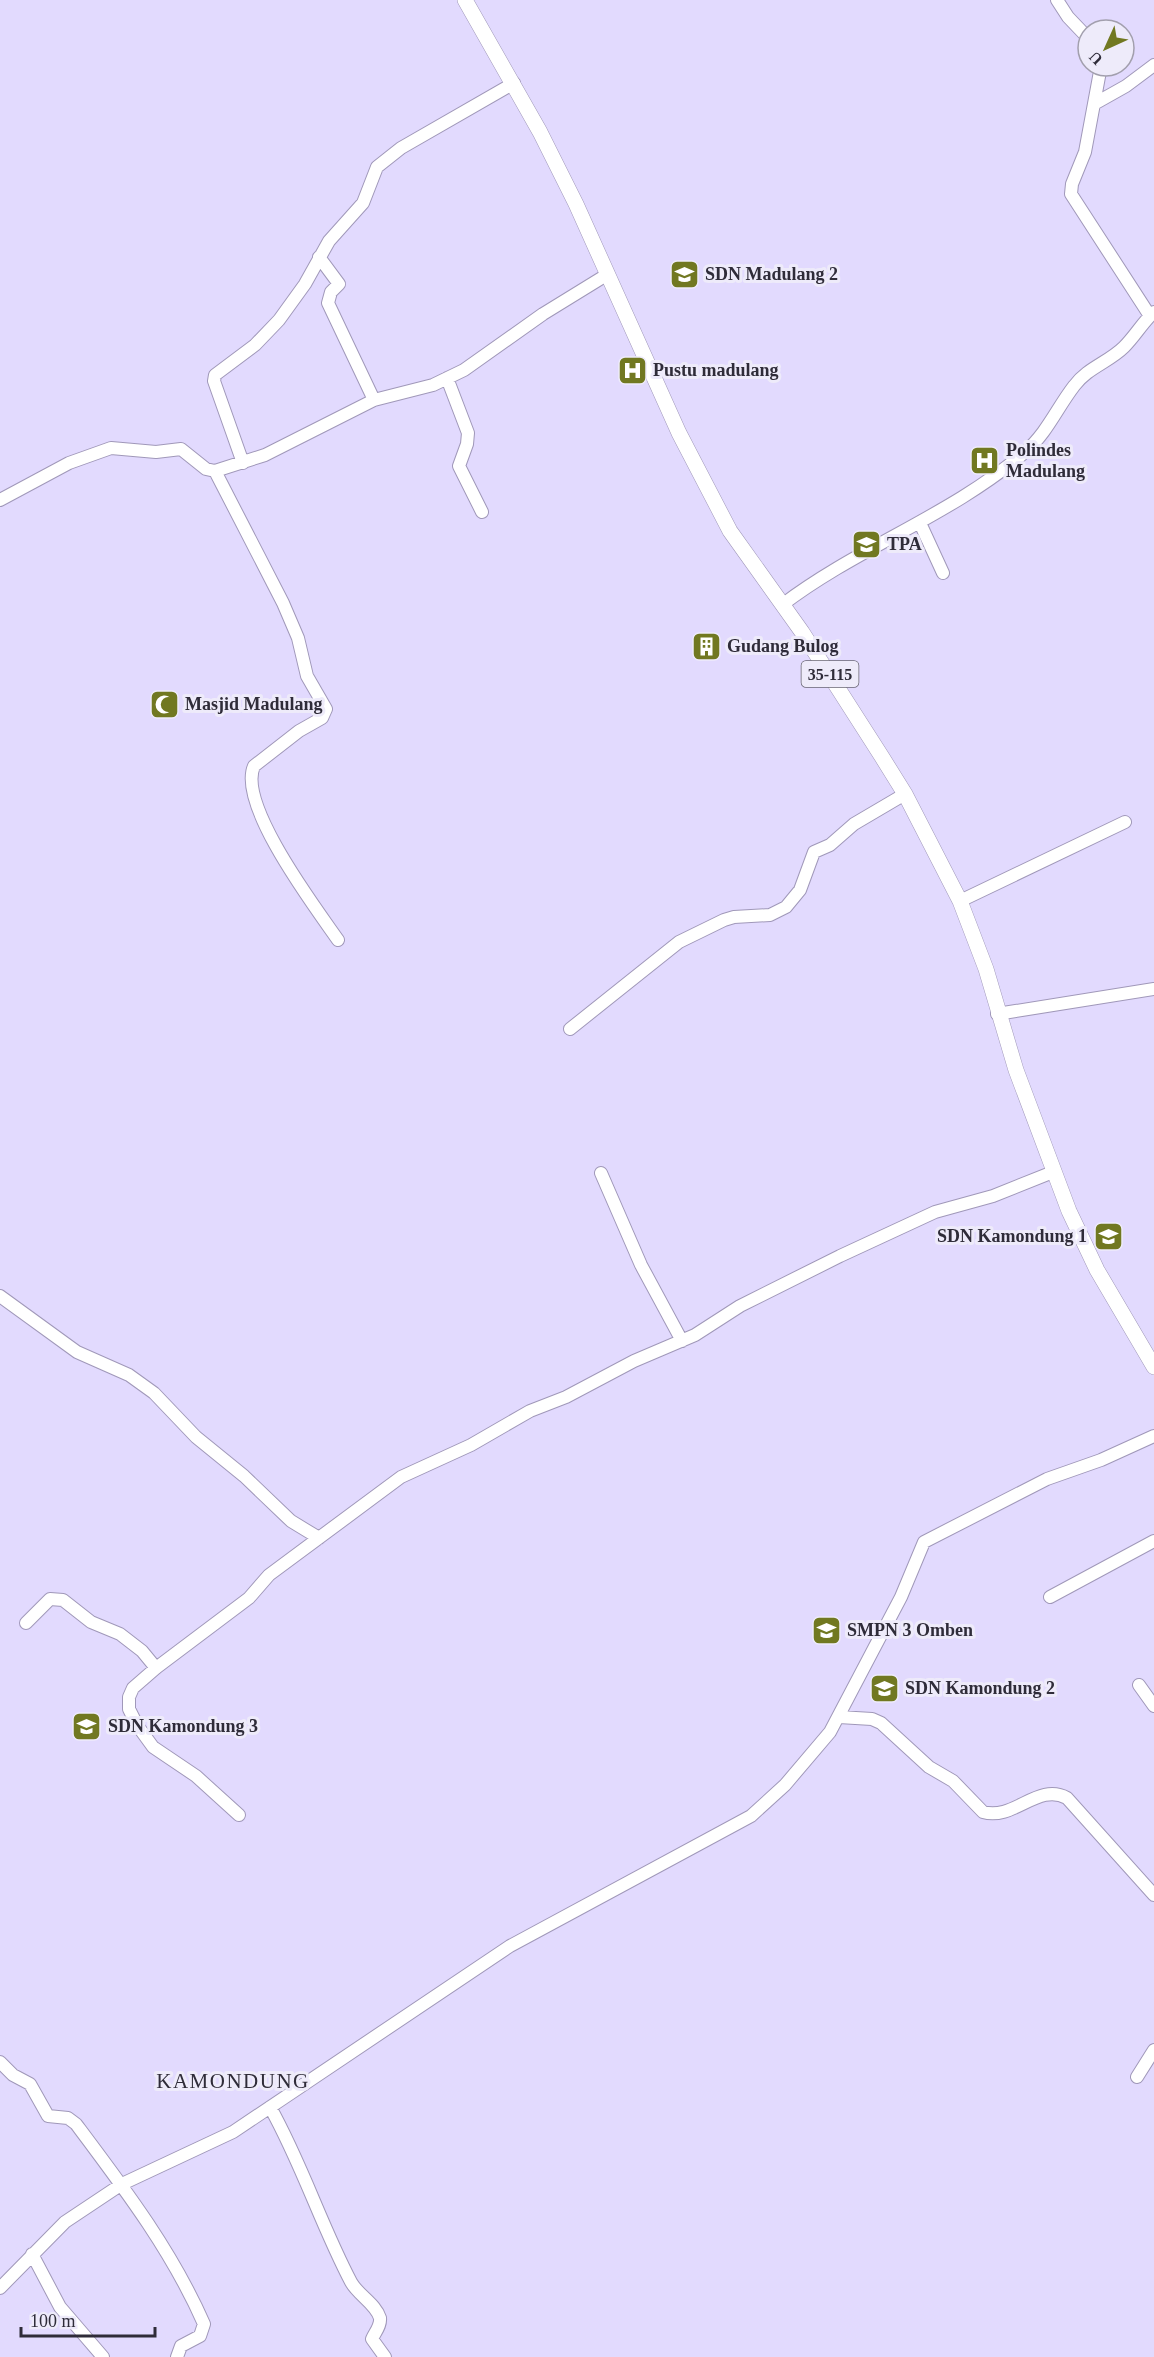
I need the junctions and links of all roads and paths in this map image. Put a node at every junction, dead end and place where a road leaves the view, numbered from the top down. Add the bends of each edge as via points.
1 (465, 0) edge
2 (1057, 0) edge
3 (1076, 25) edge
4 (1154, 64) edge
5 (1099, 78) edge
6 (514, 83) junction
7 (1094, 104) junction
8 (319, 257) junction
9 (608, 274) junction
10 (1152, 314) edge
11 (447, 378) junction
12 (374, 400) junction
13 (243, 463) junction
14 (215, 471) junction
15 (0, 500) edge
16 (482, 512) dead end
17 (920, 523) junction
18 (943, 573) dead end
19 (782, 605) junction
20 (905, 794) junction
21 (1125, 822) dead end
22 (960, 901) junction
23 (338, 940) dead end
24 (1154, 989) edge
25 (998, 1014) junction
26 (570, 1029) dead end
27 (1053, 1172) junction
28 (601, 1173) dead end
29 (0, 1296) edge
30 (682, 1341) junction
31 (1154, 1367) edge
32 (1154, 1436) edge
33 (320, 1538) junction
34 (1154, 1541) edge
35 (1050, 1597) dead end
36 (26, 1623) dead end
37 (156, 1668) junction
38 (1139, 1685) dead end
39 (1154, 1706) edge
40 (839, 1717) junction
41 (238, 1815) dead end
42 (1154, 1895) edge
43 (1154, 2050) edge
44 (0, 2062) edge
45 (1137, 2077) dead end
46 (270, 2107) junction
47 (122, 2184) junction
48 (32, 2254) junction
49 (0, 2288) edge
50 (103, 2357) edge
51 (177, 2357) edge
52 (385, 2357) edge

1 - 6 main road, 35-115
2 - 3 street
4 - 7 street
5 - 7 street
6 - 8 street via 388,157 373,175 363,203
6 - 9 main road, 35-115
7 - 10 street via 1085,152 1071,184 1071,194
8 - 12 street via 338,279 328,303
8 - 13 street via 274,325 242,357 215,375
9 - 11 street
9 - 19 main road, 35-115 via 679,433 730,531
10 - 17 street via 1124,347 1081,377 1046,430 1026,452
11 - 12 street
11 - 16 street via 468,433 459,466
12 - 13 street
13 - 14 street
14 - 15 street via 206,470 180,449 156,452 111,448 69,463
14 - 23 street via 283,603 298,638 307,676 326,709 322,718 254,766 252,791 294,877
17 - 18 street
17 - 19 street via 829,572
19 - 20 main road, 35-115
20 - 22 main road, 35-115
20 - 26 street via 814,852 800,890 786,907 763,917 724,920 679,942
21 - 22 street
22 - 25 main road, 35-115
24 - 25 street
25 - 27 main road, 35-115
27 - 30 street via 993,1196 923,1217 758,1296
27 - 31 main road, 35-115 via 1087,1250
28 - 30 street via 641,1265
29 - 33 street via 77,1352 129,1375 154,1393 196,1437 291,1521
30 - 33 street via 530,1411 471,1445 401,1477
32 - 40 street via 1047,1479 924,1542 901,1597
33 - 37 street via 268,1575 249,1598
34 - 35 street
36 - 37 street via 50,1599 63,1600 91,1622 130,1640
37 - 41 street via 133,1688 129,1697 129,1709 137,1725 153,1747 196,1776
38 - 39 street
40 - 42 street via 881,1723 929,1767 953,1781 983,1812 1001,1813 1043,1794 1067,1798
40 - 46 street via 811,1756 751,1816 510,1946
43 - 45 street
44 - 47 street via 30,2084 48,2116 68,2118 76,2124
46 - 47 street via 223,2138
46 - 52 street via 301,2167 324,2231 350,2281 379,2316 372,2339
47 - 48 street via 65,2222
47 - 51 street via 153,2229 204,2324 200,2336 181,2346
48 - 49 street
48 - 50 street via 60,2307

